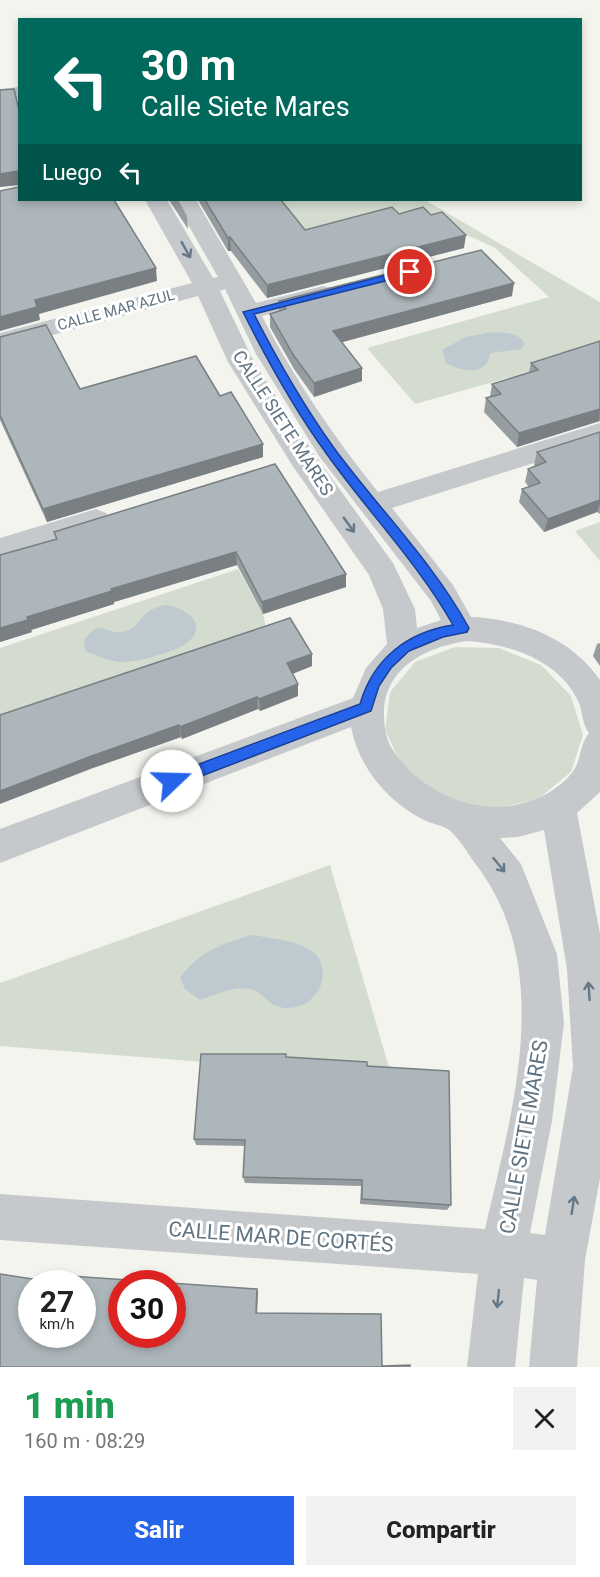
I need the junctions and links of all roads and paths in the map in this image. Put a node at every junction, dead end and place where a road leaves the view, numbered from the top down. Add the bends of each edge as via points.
1 (18, 93) edge
2 (0, 95) edge
3 (157, 201) edge
4 (186, 201) edge
5 (232, 280) junction
6 (206, 287) junction
7 (340, 289) edge
8 (248, 312) junction
9 (0, 341) edge
10 (600, 432) edge
11 (329, 449) junction
12 (291, 461) junction
13 (373, 504) junction
14 (123, 512) edge
15 (0, 549) edge
16 (462, 628) junction
17 (404, 648) junction
18 (366, 707) junction
19 (600, 723) edge
20 (599, 758) edge
21 (558, 807) junction
22 (462, 819) junction
23 (0, 846) edge
24 (597, 1068) edge
25 (0, 1217) edge
26 (503, 1253) junction
27 (562, 1260) junction
28 (491, 1367) edge
29 (553, 1367) edge

1 - 2 street
3 -> 6 street, CALLE SIETE MARES
4 - 5 street, CALLE SIETE MARES
5 - 6 street, CALLE MAR AZUL
5 - 8 street, CALLE SIETE MARES
6 - 9 street, CALLE MAR AZUL
6 - 12 street, CALLE SIETE MARES
7 - 8 street
8 - 11 street, CALLE SIETE MARES via 269,354
10 - 13 street
11 - 12 street
11 - 13 street, CALLE SIETE MARES
12 -> 17 street, CALLE SIETE MARES via 382,571 399,609
13 - 16 street, CALLE SIETE MARES via 442,593
14 - 15 street
16 - 17 street, CALLE SIETE MARES via 441,632
16 - 19 street, CALLE SIETE MARES via 501,631 539,644 572,667 594,698
17 - 18 street, CALLE SIETE MARES via 386,664 373,684
18 - 22 street, CALLE SIETE MARES via 370,742 389,776 421,802
18 - 23 street
20 - 21 street, CALLE SIETE MARES via 581,789
21 - 22 street, CALLE SIETE MARES via 530,819 497,823
24 -> 21 street via 587,969
22 -> 26 street, CALLE SIETE MARES via 508,876 537,954 543,1012 531,1121
27 -> 24 street
25 - 26 street, CALLE MAR DE CORTÉS
26 - 27 street, CALLE MAR DE CORTÉS
26 -> 28 street, CALLE SIETE MARES
27 - 29 street

